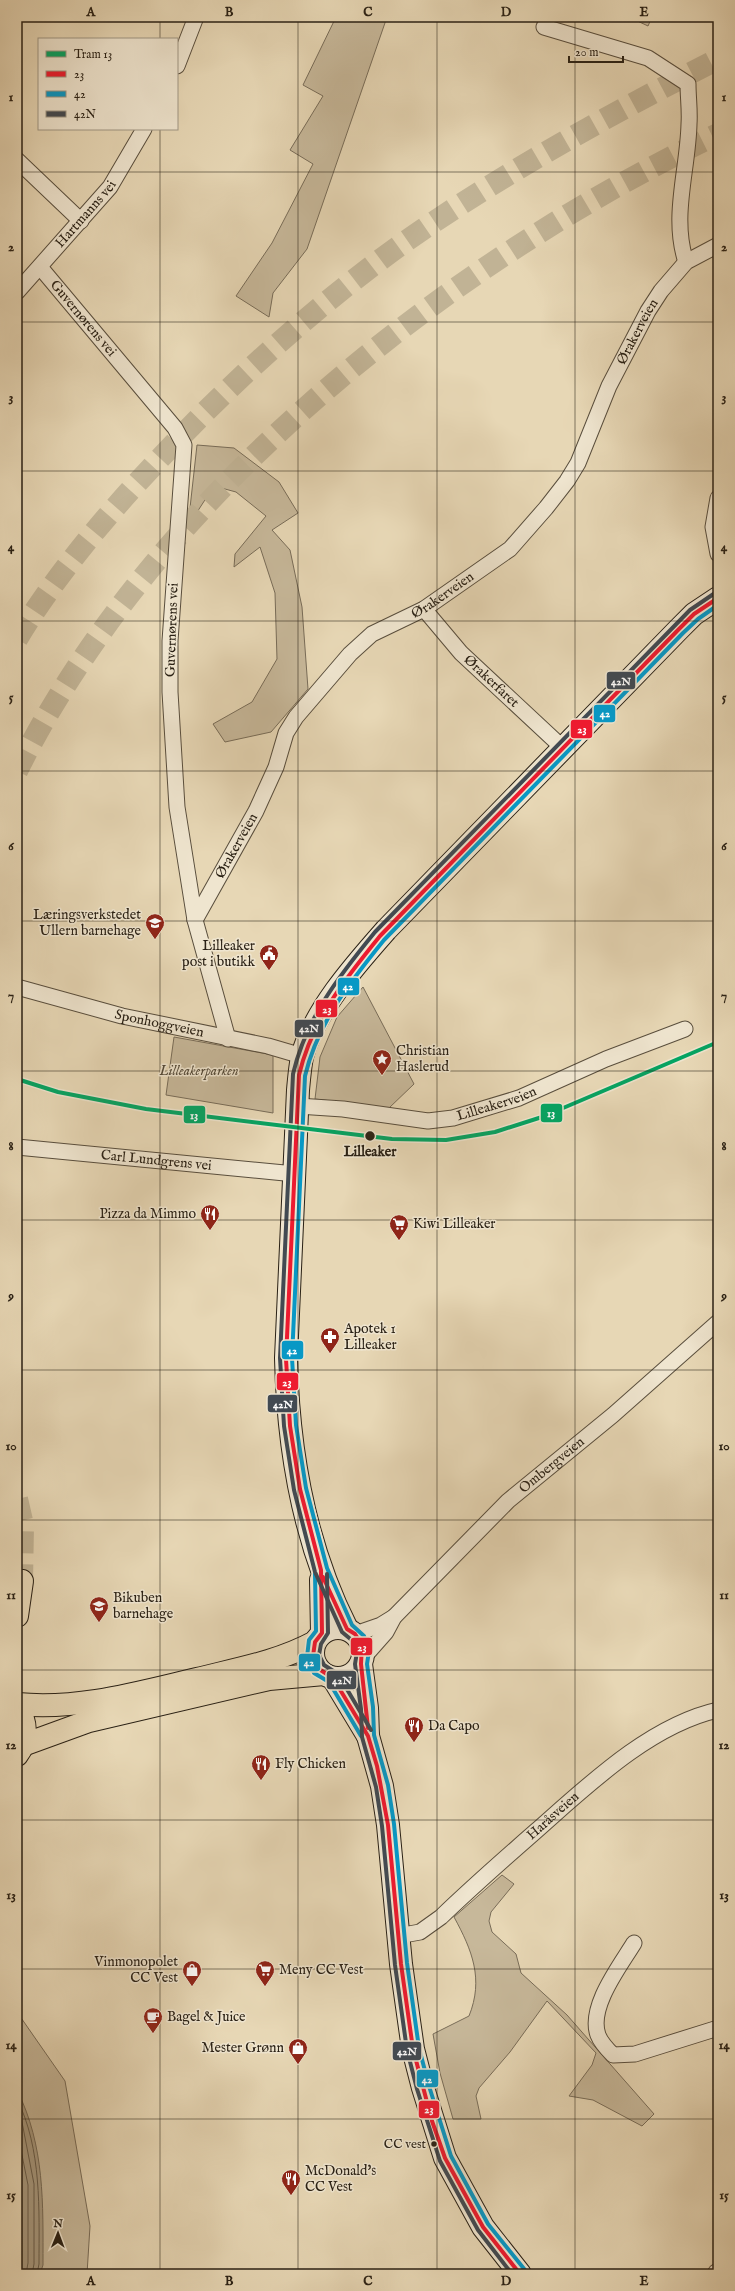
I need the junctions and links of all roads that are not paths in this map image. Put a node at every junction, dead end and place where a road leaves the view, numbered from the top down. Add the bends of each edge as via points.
1 (196, 17) edge
2 (544, 27) dead end
3 (178, 63) edge
4 (143, 130) edge
5 (17, 160) edge
6 (81, 221) junction
7 (718, 245) edge
8 (686, 262) junction
9 (40, 267) junction
10 (17, 292) edge
11 (718, 498) edge
12 (718, 554) edge
13 (718, 598) edge
14 (424, 609) junction
15 (564, 748) junction
16 (195, 920) junction
17 (17, 987) edge
18 (685, 1029) dead end
19 (228, 1039) junction
20 (302, 1056) junction
21 (298, 1106) junction
22 (17, 1147) edge
23 (295, 1174) junction
24 (718, 1322) edge
25 (321, 1570) junction
26 (22, 1581) tunnel mouth
27 (17, 1616) edge
28 (394, 1617) junction
29 (351, 1632) junction
30 (318, 1638) junction
31 (362, 1661) junction
32 (329, 1676) junction
33 (17, 1704) edge
34 (17, 1707) edge
35 (718, 1710) edge
36 (368, 1736) junction
37 (20, 1750) edge
38 (398, 1936) junction
39 (634, 1942) dead end
40 (718, 2028) edge
41 (520, 2274) edge

1 - 3 street
2 - 8 street via 648,58 688,84 690,124 679,221 680,245
4 - 6 street, Hartmanns vei via 110,187
5 - 6 street
6 - 9 street, Hartmanns vei
7 - 8 street, Ørakerveien
8 - 14 street, Ørakerveien via 661,291 628,348 609,386 589,440 563,487 510,549
9 - 10 street, Hartmanns vei
9 - 16 street, Guvernørens vei via 175,428 184,445 174,567 170,692 177,807
11 - 12 street via 713,527
13 - 15 main road via 699,610 679,629
14 - 15 street, Ørakerfaret via 462,653
14 - 16 street, Ørakerveien via 372,634 350,654 296,717 286,733 276,767 256,811
15 - 20 main road via 367,952 312,1030
16 - 19 street, Guvernørens vei
17 - 19 street, Sponhoggveien via 122,1016
18 - 21 street, Lilleakerveien via 606,1059 519,1098 453,1118 428,1121 343,1109
19 - 20 street, Sponhoggveien via 268,1046
20 - 21 main road
21 - 23 main road
22 - 23 street, Carl Lundgrens vei
23 - 25 main road via 286,1358 287,1386 300,1489
24 - 28 street, Ombergveien via 613,1415 508,1501
25 - 29 main road
25 - 30 main road
26 - 27 highway
28 - 29 street, Ombergveien via 381,1625
28 - 31 street, Ombergveien via 386,1632
29 - 30 main road via 334,1628
29 - 31 main road via 362,1645
30 - 32 main road via 313,1656 315,1663
30 - 33 highway via 299,1651 264,1662 115,1698 58,1705
31 - 32 main road via 349,1675
31 - 36 main road
32 - 36 main road
32 - 37 highway via 282,1676 89,1721
34 - 37 highway via 25,1723
35 - 38 street, Haråsveien via 679,1724 632,1752 578,1793 441,1917 420,1932
36 - 38 main road via 382,1786 388,1825
38 - 41 main road via 413,2049 424,2095 440,2143 448,2165 483,2227
39 - 40 street via 602,1997 597,2012 598,2036 606,2048 613,2055 635,2054

